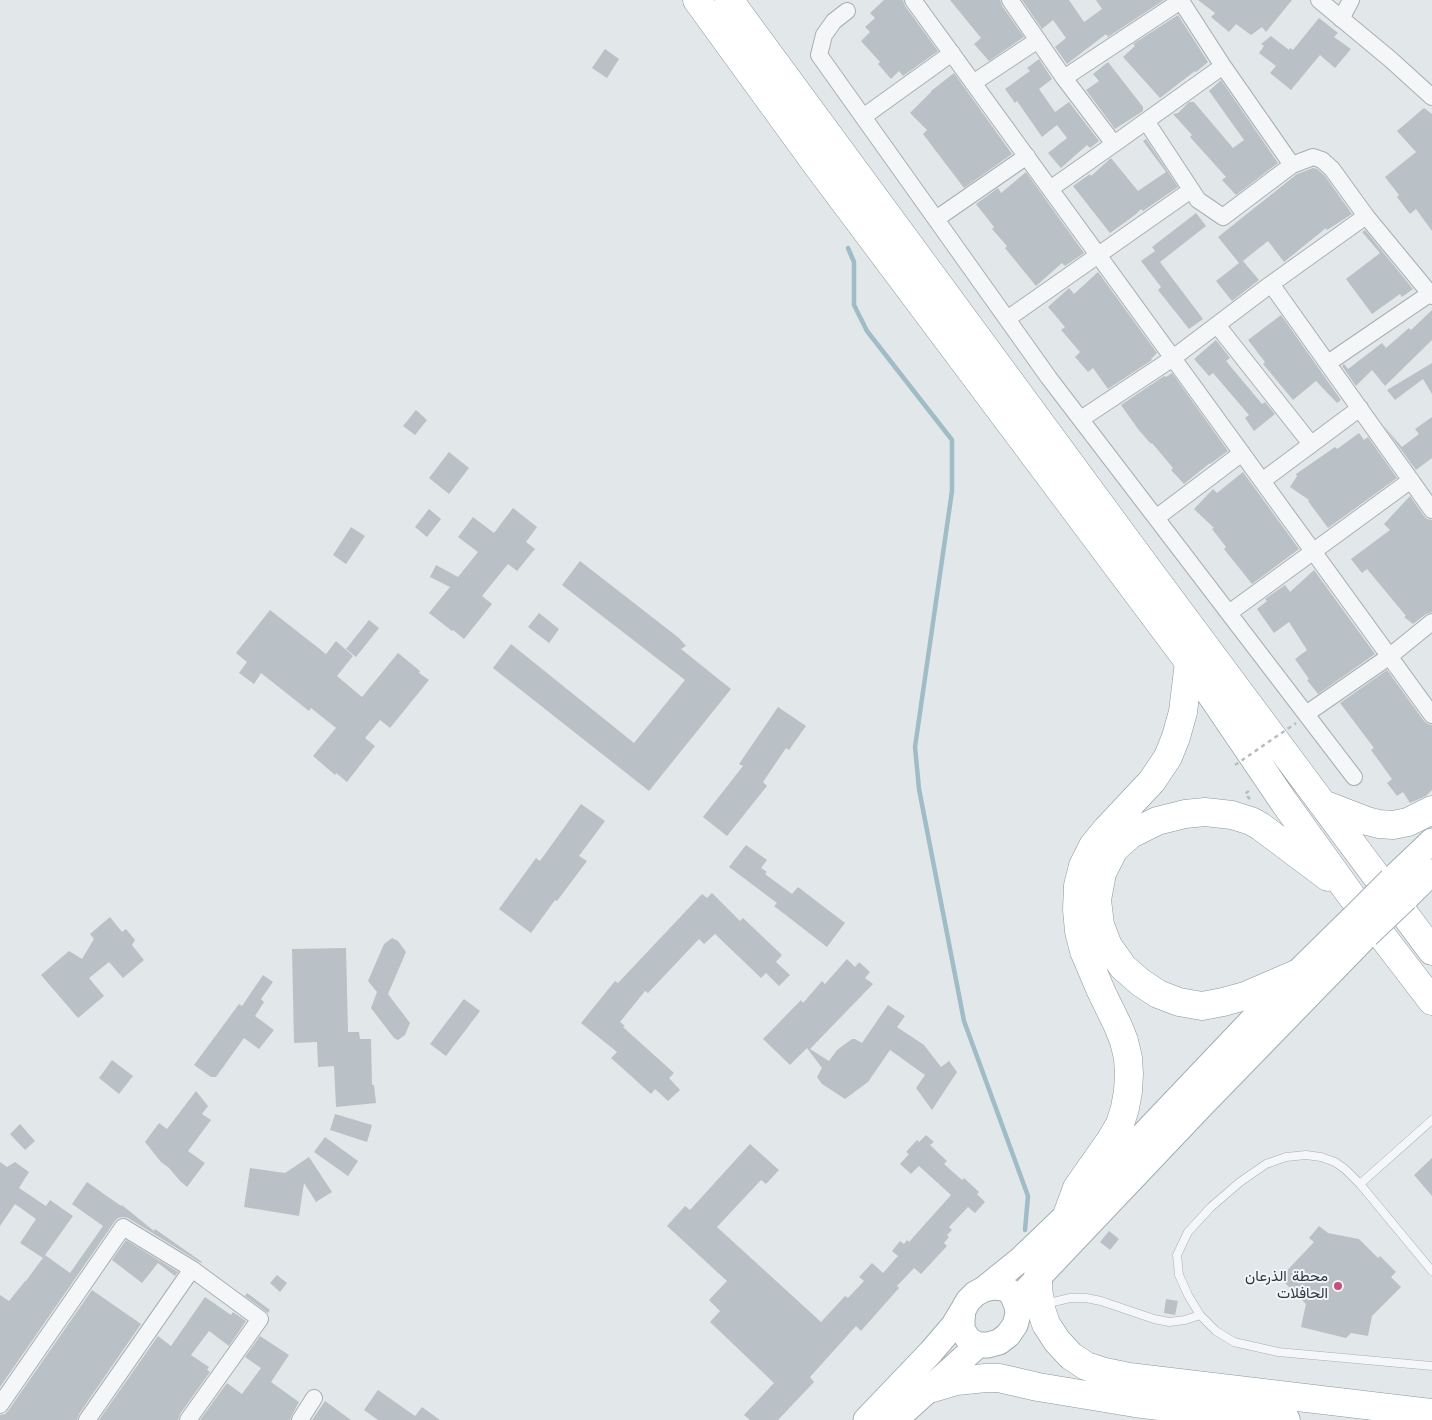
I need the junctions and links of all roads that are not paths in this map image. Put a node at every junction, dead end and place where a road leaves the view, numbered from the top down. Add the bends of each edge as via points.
1 (697, 0) edge
2 (729, 0) edge
3 (913, 0) edge
4 (1010, 0) edge
5 (1180, 0) edge
6 (1319, 0) edge
7 (1352, 0) edge
8 (847, 11) dead end
9 (1341, 18) junction
10 (1038, 40) junction
11 (952, 54) junction
12 (1222, 66) junction
13 (1064, 78) junction
14 (974, 84) junction
15 (1432, 97) edge
16 (863, 116) junction
17 (1146, 121) junction
18 (1114, 144) junction
19 (1026, 156) junction
20 (1292, 165) junction
21 (1050, 189) junction
22 (1191, 190) junction
23 (1366, 216) junction
24 (936, 219) junction
25 (1098, 255) junction
26 (1271, 284) junction
27 (1431, 294) edge
28 (1007, 319) junction
29 (1218, 325) junction
30 (1173, 358) junction
31 (1328, 363) junction
32 (1360, 408) junction
33 (1081, 419) junction
34 (1311, 444) junction
35 (1242, 453) junction
36 (1411, 480) junction
37 (1262, 481) junction
38 (1429, 499) edge
39 (1156, 518) junction
40 (1313, 551) junction
41 (1229, 613) junction
42 (1432, 622) edge
43 (1390, 656) junction
44 (1189, 662) junction
45 (1432, 715) edge
46 (1301, 719) junction
47 (1354, 777) dead end
48 (1323, 804) junction
49 (1432, 810) edge
50 (1432, 841) edge
51 (1432, 872) edge
52 (1398, 889) junction
53 (1356, 916) junction
54 (1432, 951) edge
55 (1296, 974) junction
56 (1432, 1000) edge
57 (1432, 1120) edge
58 (1360, 1184) junction
59 (1067, 1215) junction
60 (192, 1269) junction
61 (1432, 1271) edge
62 (1038, 1276) joint
63 (984, 1289) junction
64 (1026, 1308) junction
65 (964, 1310) junction
66 (1200, 1315) junction
67 (978, 1345) junction
68 (1432, 1366) edge
69 (929, 1388) junction
70 (314, 1398) dead end
71 (0, 1406) edge
72 (1432, 1413) edge
73 (87, 1420) edge
74 (188, 1420) edge
75 (300, 1420) edge
76 (866, 1420) edge
77 (895, 1420) edge
78 (1286, 1420) edge

1 - 44 highway
2 - 48 highway
3 - 11 street
4 - 10 street
5 - 12 street
5 - 13 street
6 - 9 street
7 - 9 street
8 - 16 street via 824,35 819,55
9 - 15 street
10 - 13 street
10 - 14 street
11 - 14 street
11 - 16 street
12 - 17 street
12 - 20 street
13 - 18 street
14 - 19 street
16 - 24 street
17 - 18 street
17 - 22 street
18 - 21 street
19 - 21 street
19 - 24 street
20 - 22 street via 1223,217 1198,200
20 - 23 street via 1314,157 1322,160
21 - 25 street
22 - 25 street
23 - 26 street
23 - 27 street
24 - 28 street
25 - 28 street
25 - 30 street
26 - 29 street
26 - 31 street
27 - 31 street
28 - 33 street
29 - 30 street
29 - 34 street
30 - 33 street
30 - 35 street
31 - 32 street
32 - 34 street
32 - 36 street
33 - 39 street
34 - 37 street
35 - 37 street
35 - 39 street
36 - 38 street
36 - 40 street
37 - 40 street
39 - 41 street
40 - 41 street
40 - 43 street
41 - 46 street
42 - 43 street
43 - 45 street
43 - 46 street
44 - 53 highway
44 - 59 highway via 1183,712 1168,757 1152,781 1094,846 1083,866 1078,886 1077,910 1084,951 1124,1041 1129,1074 1120,1124 1077,1188
46 - 47 street
48 - 49 highway via 1367,821 1393,825 1408,822
48 - 54 highway
50 - 52 main road
51 - 52 main road
52 - 53 main road, bridge
53 - 55 main road
53 - 55 highway via 1268,831 1232,815 1205,812 1157,821 1131,834 1114,849 1102,873 1096,900 1100,925 1108,946 1123,967 1140,982 1158,994 1202,1006 1245,996
53 - 56 highway
53 - 62 main road
55 - 59 main road
57 - 58 lane
58 - 61 lane
58 - 66 lane via 1335,1162 1306,1156 1286,1157 1266,1164 1240,1182 1188,1232 1177,1255 1179,1275
59 - 63 main road
60 - 71 street via 122,1227
60 - 73 street
60 - 74 street via 260,1319
62 - 64 highway
63 - 64 main road via 1004,1288
63 - 65 main road via 968,1301
64 - 66 lane via 1066,1298 1086,1298 1169,1322
64 - 67 main road via 1008,1335 999,1342
64 - 72 highway via 1046,1324 1072,1356 1086,1366 1105,1372
65 - 67 main road via 962,1330 969,1340
65 - 76 main road via 932,1352
66 - 68 lane via 1222,1335 1255,1348
67 - 69 main road
69 - 77 main road
69 - 78 highway via 956,1381 999,1378 1134,1403
70 - 75 street

